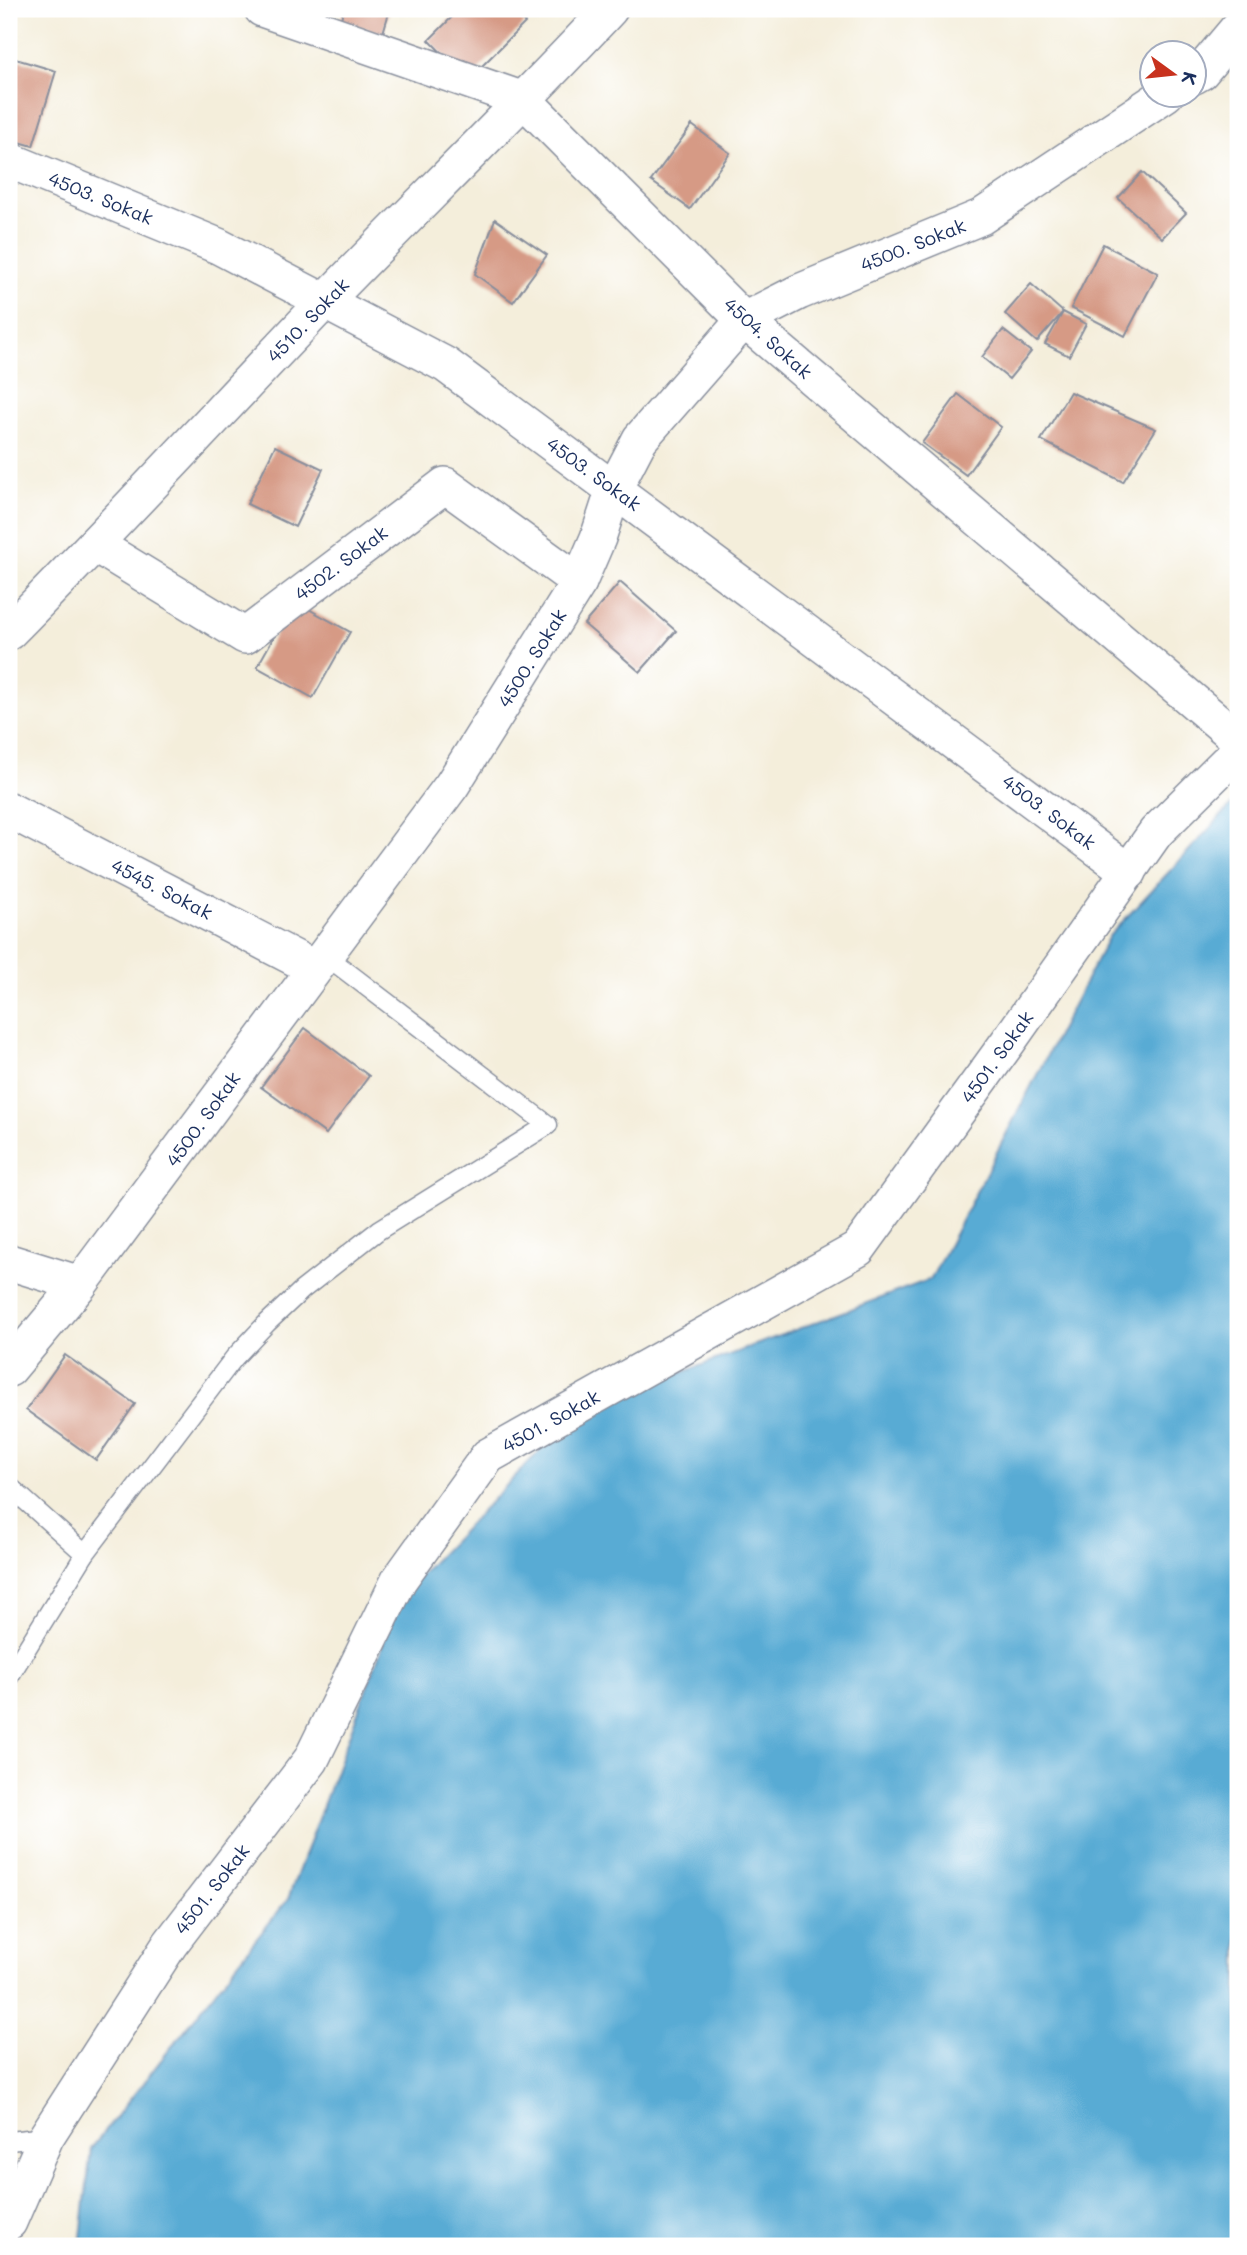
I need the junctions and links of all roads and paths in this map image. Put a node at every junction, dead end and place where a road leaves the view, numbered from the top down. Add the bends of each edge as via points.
1 (262, 9) edge
2 (610, 9) edge
3 (1238, 27) edge
4 (1208, 63) edge
5 (524, 100) junction
6 (1145, 108) edge
7 (9, 160) edge
8 (325, 301) junction
9 (744, 320) junction
10 (614, 489) junction
11 (96, 545) junction
12 (579, 582) junction
13 (9, 632) edge
14 (1238, 739) edge
15 (1238, 751) edge
16 (9, 810) edge
17 (1129, 872) junction
18 (319, 961) junction
19 (9, 1262) edge
20 (80, 1284) junction
21 (9, 1369) edge
22 (9, 1486) edge
23 (85, 1554) junction
24 (9, 1676) edge
25 (46, 2137) junction
26 (9, 2141) edge
27 (9, 2222) edge

1 - 5 street, 4504. Sokak
2 - 5 street, 4510. Sokak
3 - 4 street
5 - 8 street, 4510. Sokak
5 - 9 street, 4504. Sokak
6 - 9 street, 4500. Sokak via 981,217 799,292
7 - 8 street, 4503. Sokak via 218,246
8 - 10 street, 4503. Sokak via 446,365
8 - 11 street, 4510. Sokak
9 - 10 street, 4500. Sokak via 640,439
9 - 14 street, 4504. Sokak
10 - 12 street, 4500. Sokak
10 - 17 street, 4503. Sokak
11 - 12 street, 4502. Sokak via 245,636 445,485
11 - 13 street, 4510. Sokak
12 - 18 street, 4500. Sokak via 452,785
15 - 17 street, 4501. Sokak via 1156,832
16 - 18 street, 4545. Sokak
17 - 25 street, 4501. Sokak via 858,1249 488,1456 399,1580 311,1760 170,1944
18 - 20 street, 4500. Sokak
18 - 23 lane via 548,1125 379,1230 302,1290 234,1358
19 - 20 street
20 - 21 street, 4500. Sokak
22 - 23 lane
23 - 24 lane
25 - 26 lane
25 - 27 street, 4501. Sokak

